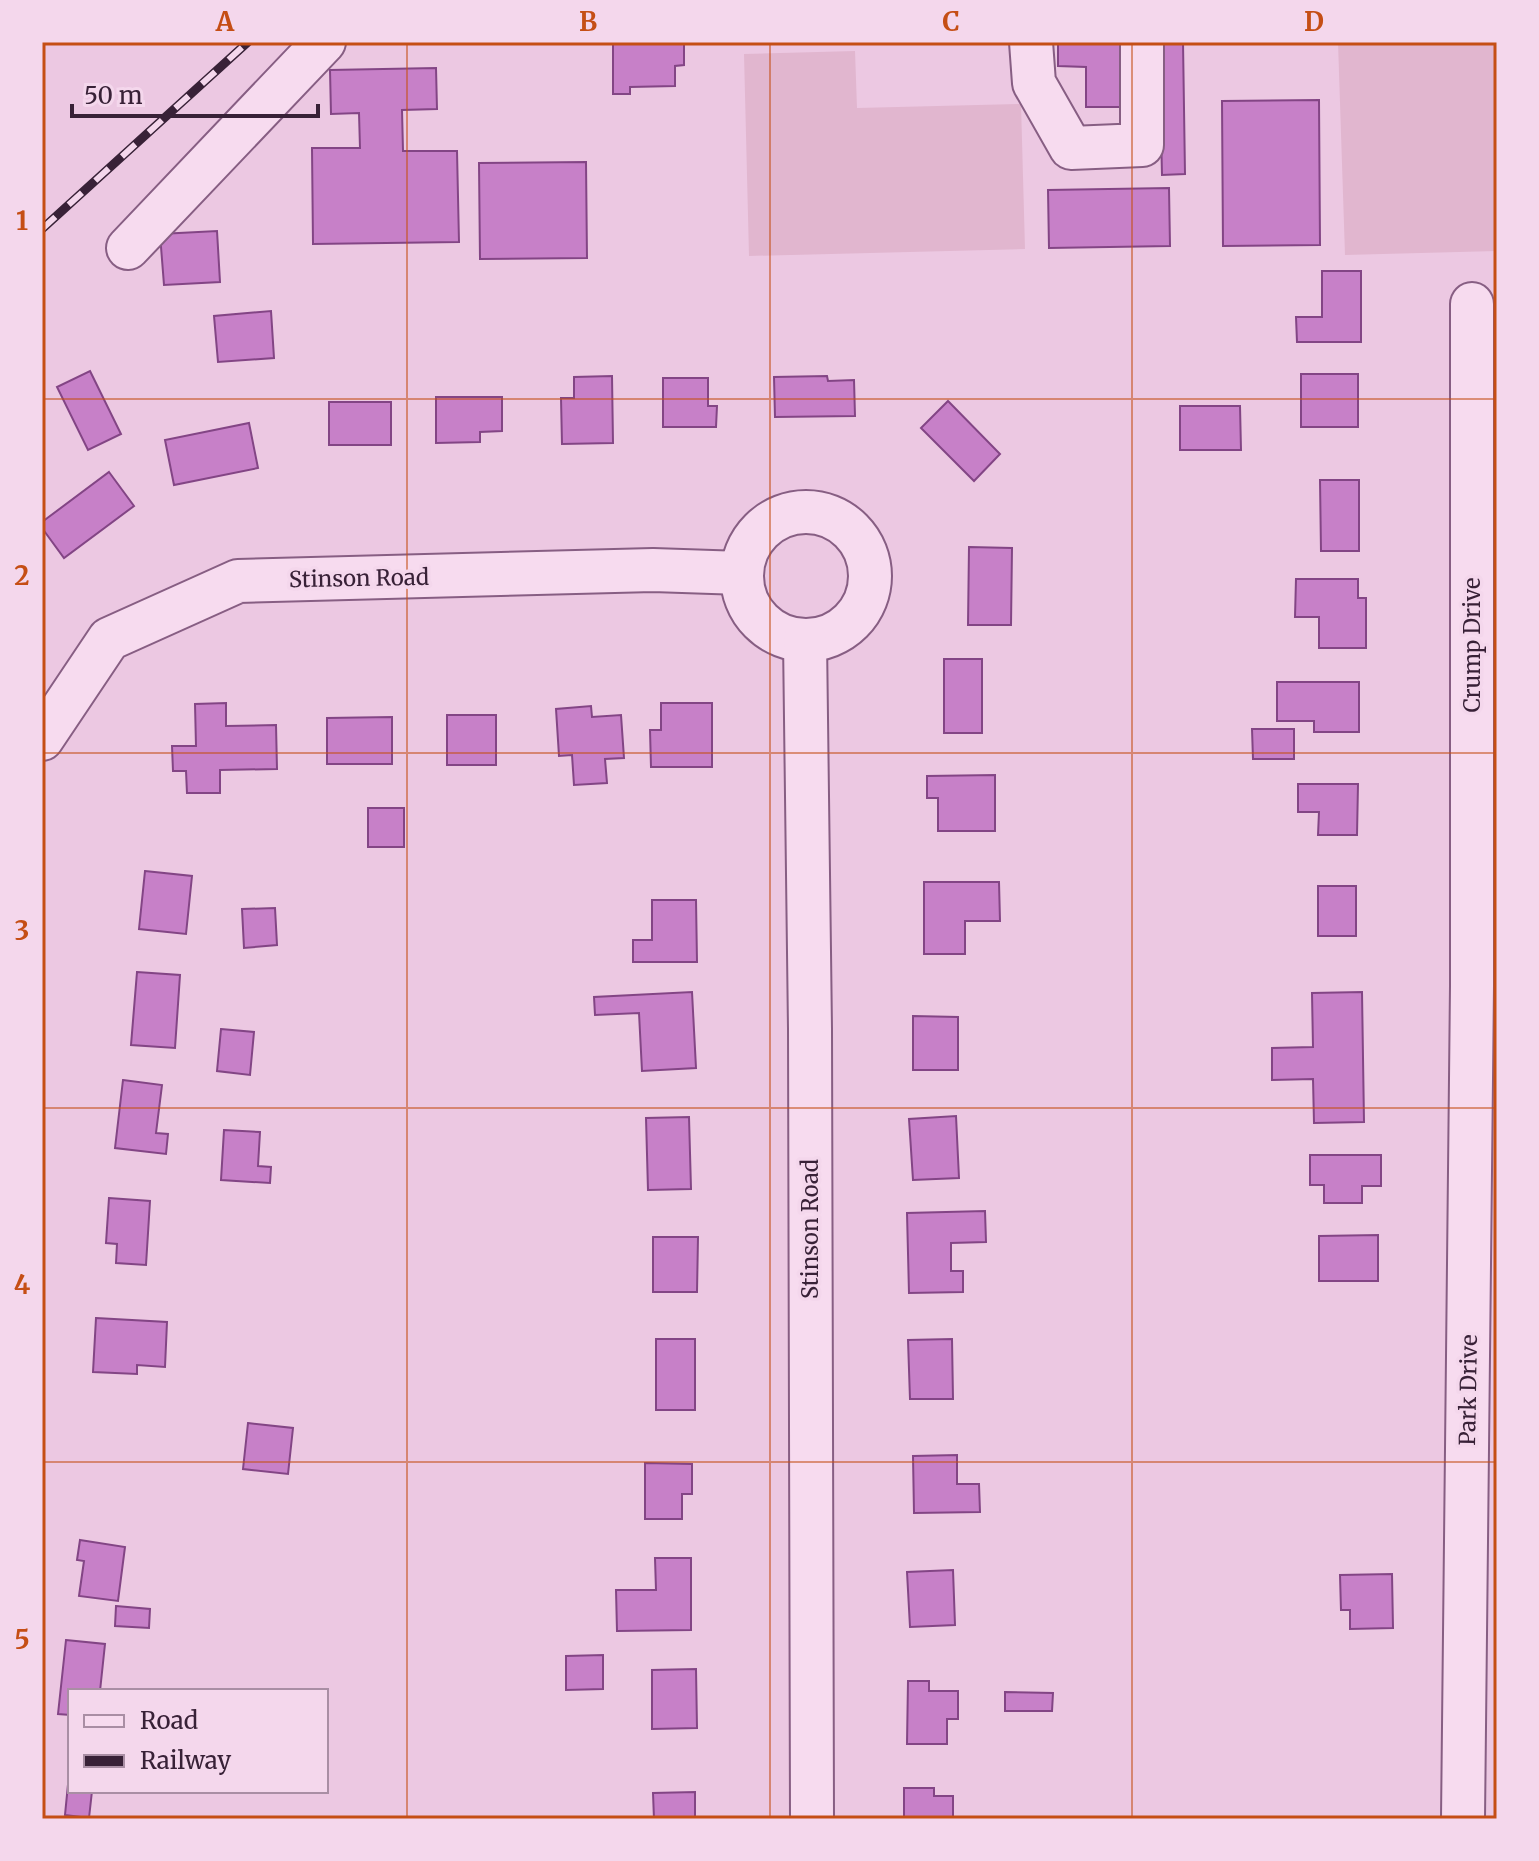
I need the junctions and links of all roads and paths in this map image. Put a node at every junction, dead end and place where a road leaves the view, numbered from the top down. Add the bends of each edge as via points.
1 (324, 42) edge
2 (1031, 42) edge
3 (1142, 42) edge
4 (128, 248) dead end
5 (1472, 304) dead end
6 (742, 573) junction
7 (805, 640) junction
8 (1484, 640) edge
9 (42, 739) edge
10 (1484, 986) edge
11 (1483, 1203) edge
12 (1483, 1287) edge
13 (1482, 1366) edge
14 (1482, 1461) edge
15 (812, 1819) edge
16 (1463, 1819) edge

1 - 4 street
2 - 3 street via 1034,83 1071,148 1142,145
5 - 8 street, Crump Drive
6 - 7 street via 749,606 762,624 780,635
6 - 7 street via 750,543 783,516 804,511 845,524 868,558 866,599 840,631
6 - 9 street, Stinson Road via 653,570 238,581 109,639
7 - 15 street, Stinson Road
8 - 10 street, Crump Drive
10 - 11 street, Park Drive
11 - 12 street, Park Drive
12 - 13 street, Park Drive
13 - 14 street, Park Drive
14 - 16 street, Park Drive

